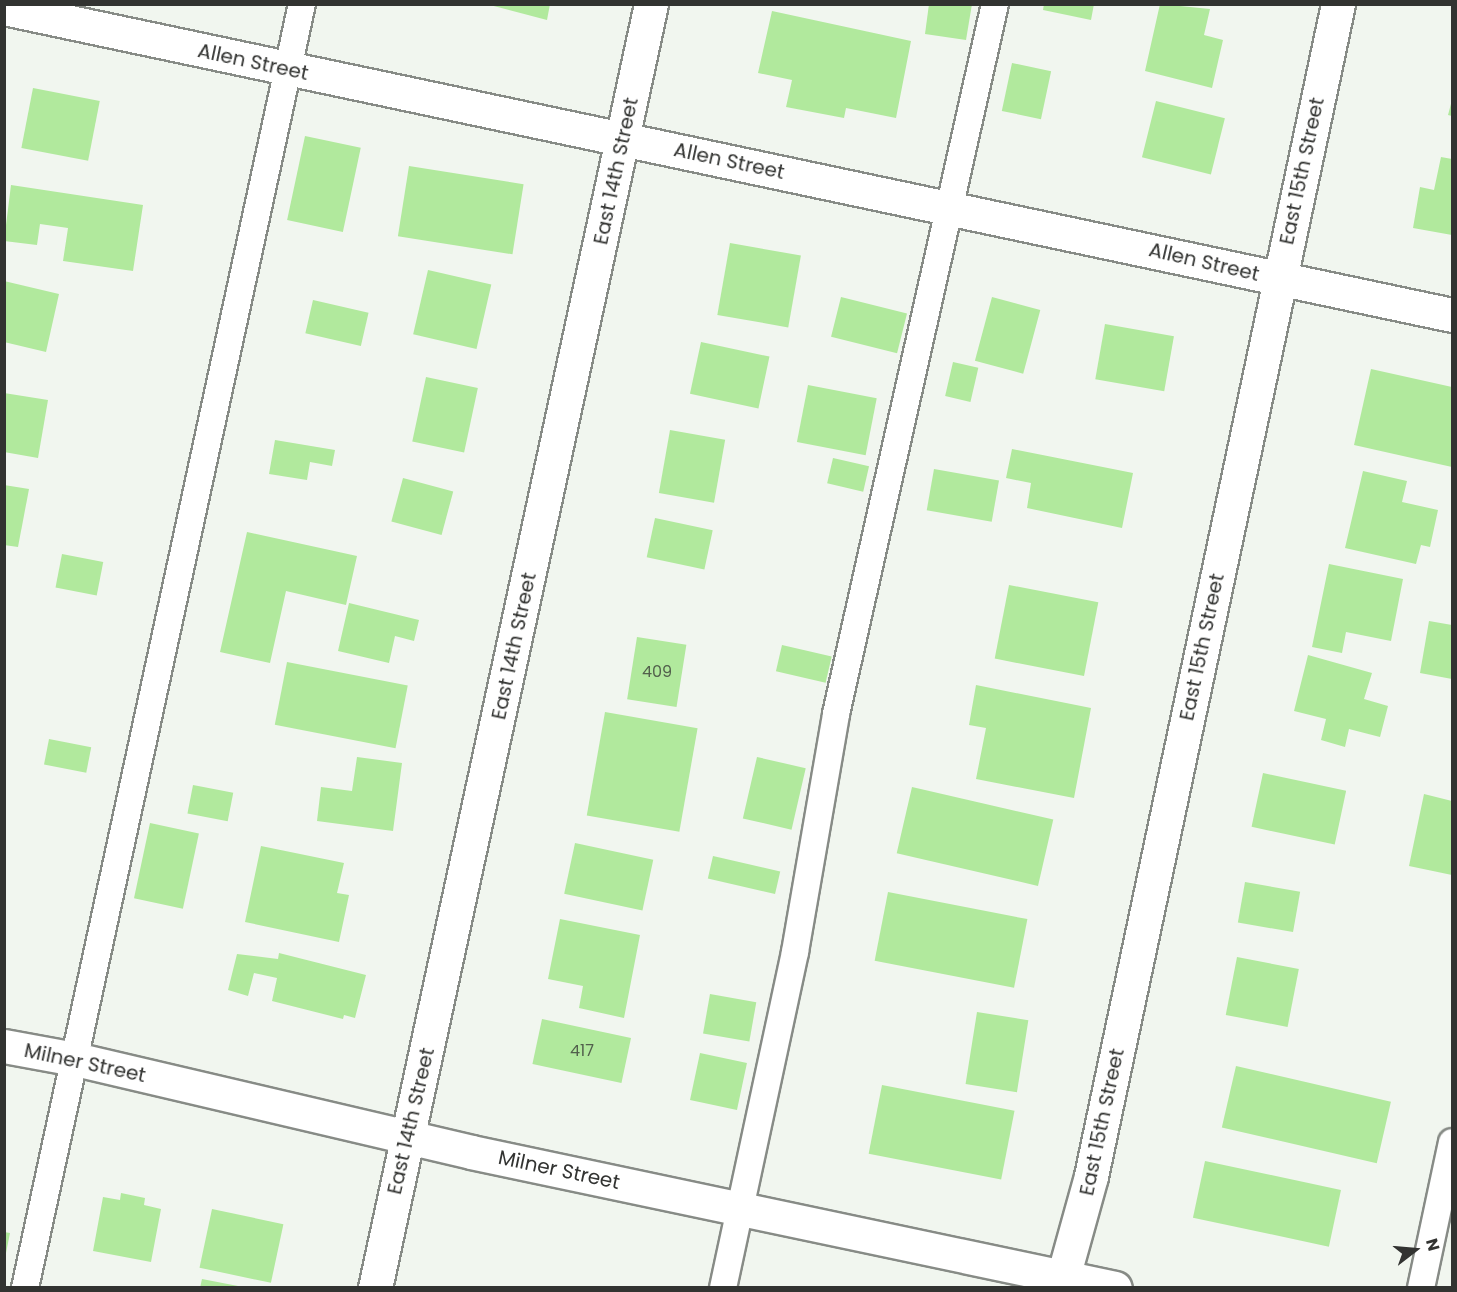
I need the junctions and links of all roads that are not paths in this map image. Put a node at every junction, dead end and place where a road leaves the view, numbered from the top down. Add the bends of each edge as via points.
1 (302, 4) edge
2 (651, 4) edge
3 (995, 4) edge
4 (1338, 4) edge
5 (4, 8) edge
6 (290, 70) junction
7 (625, 138) junction
8 (948, 207) junction
9 (1280, 279) junction
10 (1452, 315) edge
11 (4, 1046) edge
12 (75, 1059) junction
13 (408, 1137) junction
14 (1452, 1142) edge
15 (742, 1208) junction
16 (1062, 1282) edge
17 (25, 1287) edge
18 (375, 1287) edge
19 (723, 1287) edge
20 (1116, 1287) edge
21 (1421, 1287) edge

1 - 6 lane
2 - 7 street, East 14th Street
3 - 8 lane
4 - 9 street, East 15th Street
5 - 6 street, Allen Street
6 - 7 street, Allen Street
6 - 12 lane
7 - 8 street, Allen Street
7 - 13 street, East 14th Street
8 - 9 street, Allen Street
8 - 15 lane via 836,714 795,952
9 - 10 street, Allen Street
9 - 16 street, East 15th Street via 1091,1176
11 - 12 street, Milner Street
12 - 13 street, Milner Street
12 - 17 lane
13 - 15 street, Milner Street
13 - 18 street, East 14th Street
14 - 21 lane
15 - 16 street, Milner Street
15 - 19 lane
16 - 20 street, Milner Street

